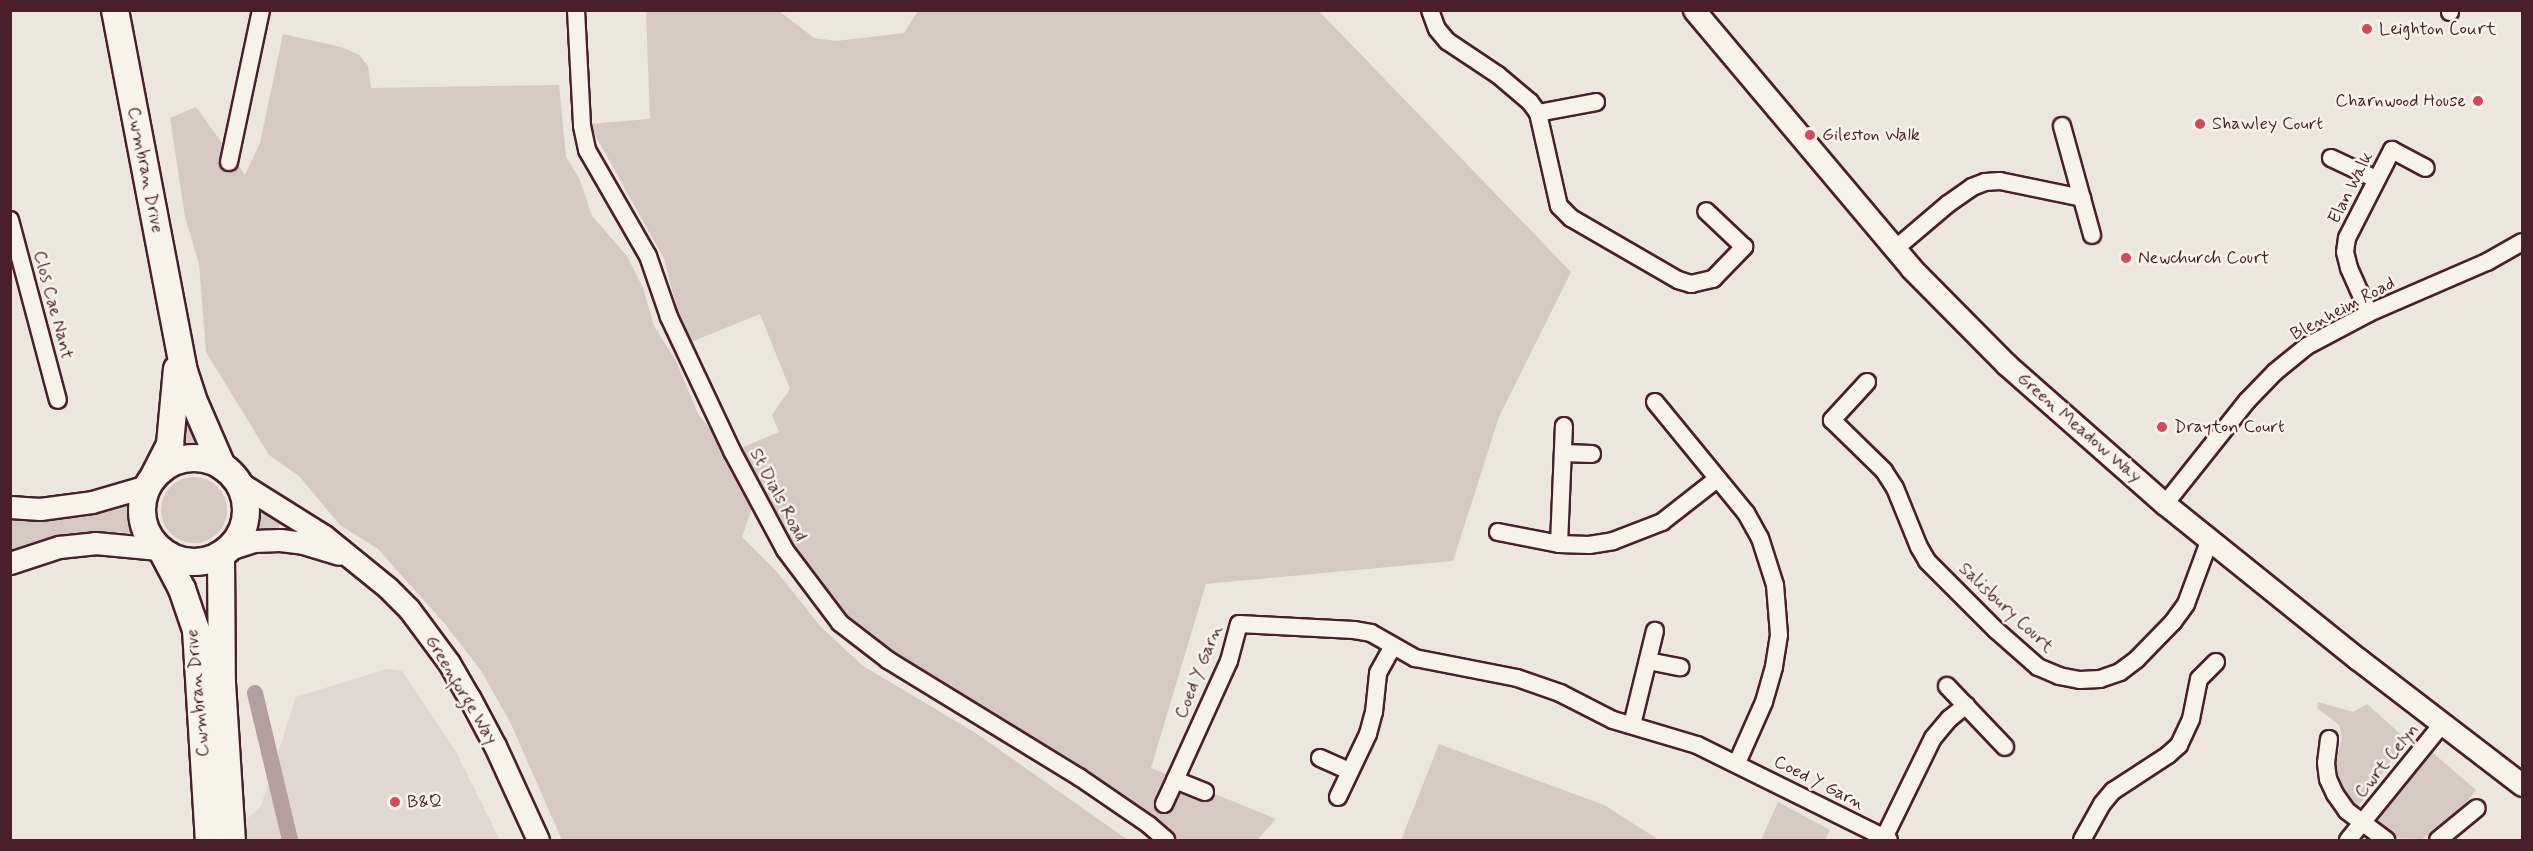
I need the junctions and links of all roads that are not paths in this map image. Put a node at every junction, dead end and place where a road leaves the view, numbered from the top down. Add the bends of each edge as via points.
1 (115, 10) edge
2 (261, 10) edge
3 (576, 10) edge
4 (1430, 10) edge
5 (1694, 10) edge
6 (1596, 102) dead end
7 (1538, 113) junction
8 (2062, 126) dead end
9 (2331, 158) dead end
10 (230, 162) dead end
11 (2426, 168) dead end
12 (2376, 179) junction
13 (2082, 198) junction
14 (1706, 211) dead end
15 (10, 220) edge
16 (2092, 235) dead end
17 (2523, 242) edge
18 (1895, 249) junction
19 (2369, 313) junction
20 (175, 329) junction
21 (1867, 382) dead end
22 (58, 400) dead end
23 (1655, 402) dead end
24 (1564, 426) dead end
25 (1563, 453) junction
26 (1592, 454) dead end
27 (230, 474) junction
28 (1717, 479) junction
29 (151, 481) junction
30 (2165, 504) junction
31 (10, 507) edge
32 (1497, 532) dead end
33 (2210, 539) junction
34 (1558, 544) junction
35 (160, 550) junction
36 (225, 552) junction
37 (355, 561) junction
38 (10, 562) edge
39 (1655, 631) dead end
40 (1393, 646) junction
41 (1648, 661) junction
42 (2216, 662) dead end
43 (1680, 667) dead end
44 (1947, 686) dead end
45 (1966, 705) junction
46 (2443, 723) junction
47 (1632, 725) junction
48 (2329, 739) dead end
49 (2005, 747) dead end
50 (1320, 758) dead end
51 (1737, 763) junction
52 (1349, 771) junction
53 (1175, 780) junction
54 (2523, 785) edge
55 (1205, 792) dead end
56 (1338, 797) dead end
57 (1164, 804) dead end
58 (2477, 808) dead end
59 (2363, 823) junction
60 (1887, 839) edge
61 (209, 840) edge
62 (232, 840) edge
63 (538, 840) edge
64 (1166, 840) edge
65 (2082, 840) edge
66 (2348, 840) edge
67 (2386, 840) edge
68 (2438, 840) edge

1 - 20 main road, Cwmbran Drive
2 - 10 street
3 - 64 street, St Dials Road via 580,104 587,150 648,256 669,317 785,550 840,623 888,660 1079,777
4 - 7 street via 1446,41 1498,75
5 - 18 street, Green Meadow Way
6 - 7 street
7 - 14 street via 1563,212 1691,284 1713,279 1744,247
8 - 13 street
9 - 12 street
11 - 12 street, Elan Walk via 2392,150
12 - 19 street, Elan Walk via 2347,238 2345,252
13 - 16 street
13 - 18 street via 2000,181 1985,182 1948,204
15 - 22 street, Clos Cae Nant
17 - 19 street, Blenheim Road via 2487,262
18 - 30 street, Green Meadow Way via 2006,364
19 - 30 street, Blenheim Road via 2307,346 2275,372
20 - 27 main road via 195,404
20 - 29 main road via 174,424 170,444
21 - 33 street, Salisbury Court via 1832,420 1884,471 1928,561 2038,667 2080,680 2120,672 2151,645 2186,604
23 - 28 street
24 - 25 street
25 - 26 street
25 - 34 street
27 - 29 main road via 211,461 193,458 170,464
27 - 36 main road via 246,502 245,522
27 - 37 street, Greenforge Way via 310,526
28 - 34 street via 1662,522 1636,534 1589,545
28 - 51 street via 1746,513 1760,538 1778,604 1774,667 1764,702
29 - 31 street via 92,502 40,509
29 - 35 main road via 142,501 142,515 144,526
30 - 33 street, Green Meadow Way
32 - 34 street
33 - 46 street, Green Meadow Way
35 - 36 main road via 190,562 206,561
35 - 38 street via 95,543 59,547
35 - 61 main road, Cwmbran Drive via 182,589 196,630
36 - 37 street, Greenforge Way via 254,541 280,540 323,548
36 - 62 main road, Cwmbran Drive via 222,672
37 - 63 street, Greenforge Way via 409,609 449,663 495,746
39 - 41 street
40 - 47 street, Coed Y Garn via 1415,658 1534,683
40 - 52 street via 1380,667 1371,723
40 - 53 street, Coed Y Garn via 1363,631 1239,624 1228,661
41 - 43 street
41 - 47 street
42 - 65 street via 2199,679 2191,719 2178,745 2113,791
44 - 45 street
45 - 49 street
45 - 60 street via 1933,738
46 - 54 street, Green Meadow Way
46 - 59 street, Cwrt Celyn
47 - 51 street, Coed Y Garn via 1697,745
48 - 59 street, Cwrt Celyn via 2328,780 2347,811
50 - 52 street
51 - 60 street, Coed Y Garn
52 - 56 street
53 - 55 street
53 - 57 street, Coed Y Garn
58 - 68 street
59 - 66 street, Cwrt Celyn
59 - 67 street, Cwrt Celyn

